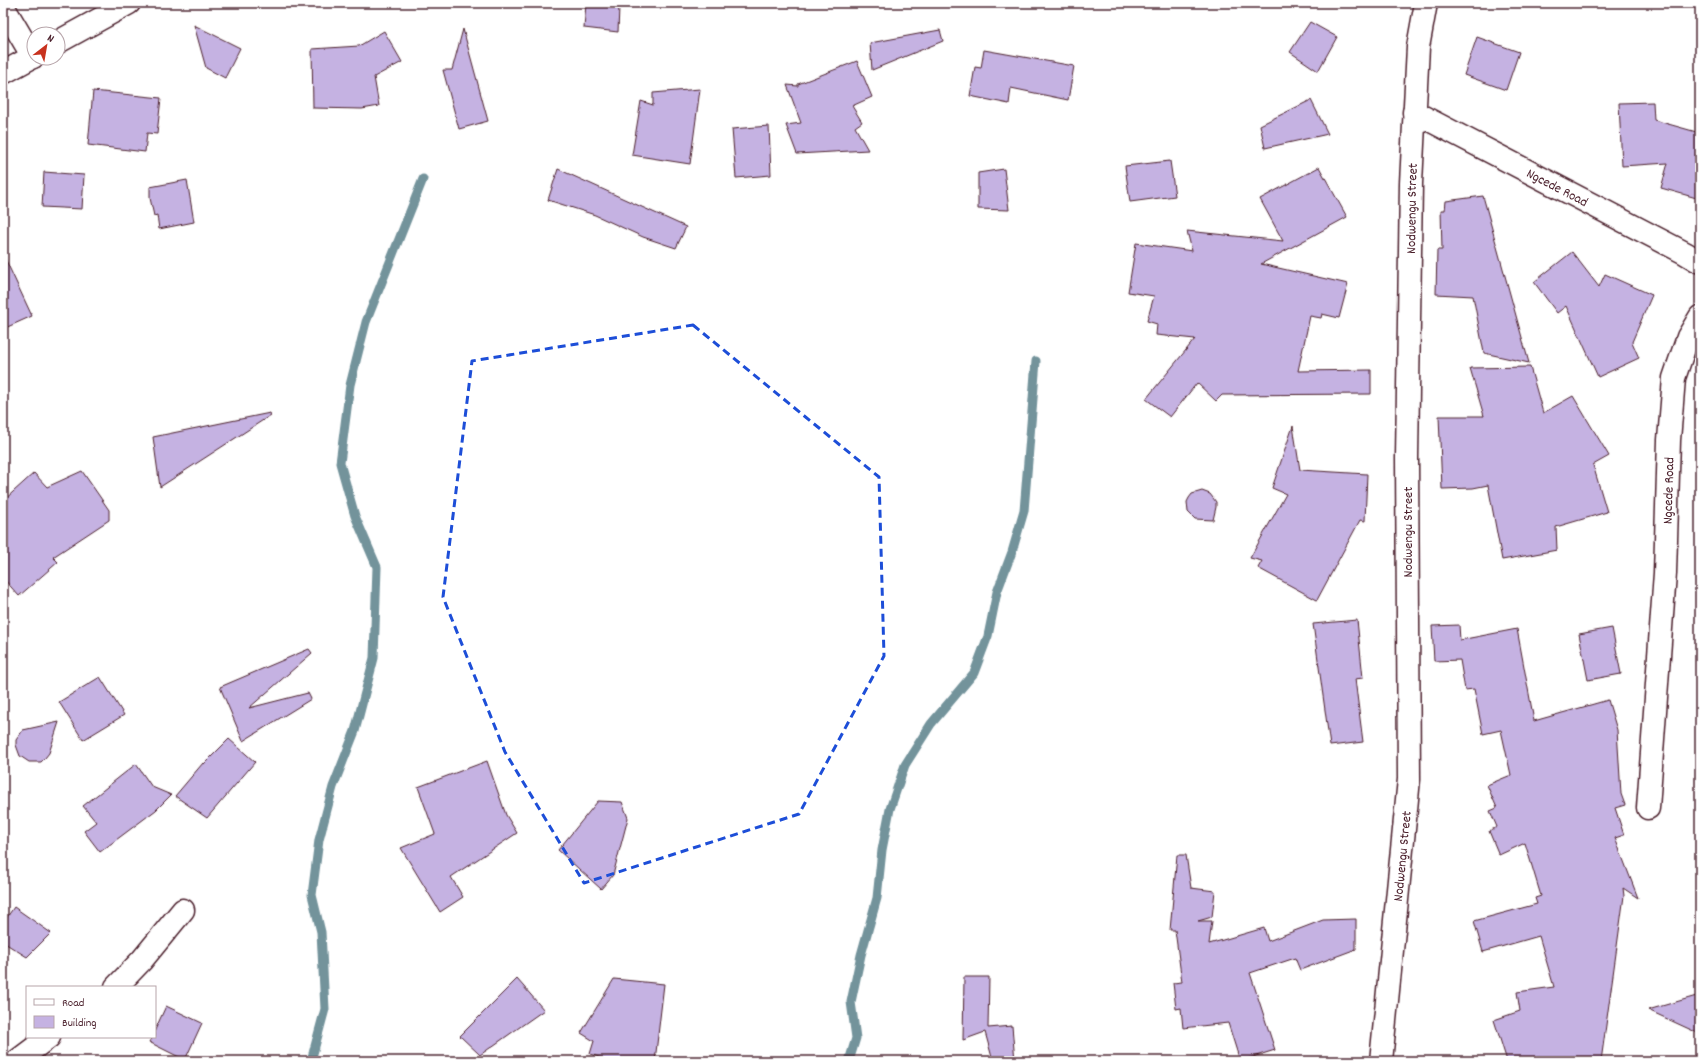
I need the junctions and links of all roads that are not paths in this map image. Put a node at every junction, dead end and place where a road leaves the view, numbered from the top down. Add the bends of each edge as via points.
1 (129, 3) edge
2 (1426, 3) edge
3 (3, 6) edge
4 (66, 38) edge
5 (26, 44) edge
6 (26, 60) edge
7 (3, 73) edge
8 (1414, 112) junction
9 (1700, 262) edge
10 (1700, 317) edge
11 (1648, 808) dead end
12 (183, 910) dead end
13 (117, 986) edge
14 (48, 1038) edge
15 (17, 1061) edge
16 (1381, 1061) edge

1 - 4 street
2 - 8 street, Nodwengu Street via 1418,47
3 - 5 street
6 - 7 street
8 - 9 street, Ngcede Road
8 - 16 street, Nodwengu Street via 1410,183 1407,458 1409,779
10 - 11 street, Ngcede Road via 1688,337 1674,378 1669,440 1665,573
12 - 13 street
14 - 15 street

